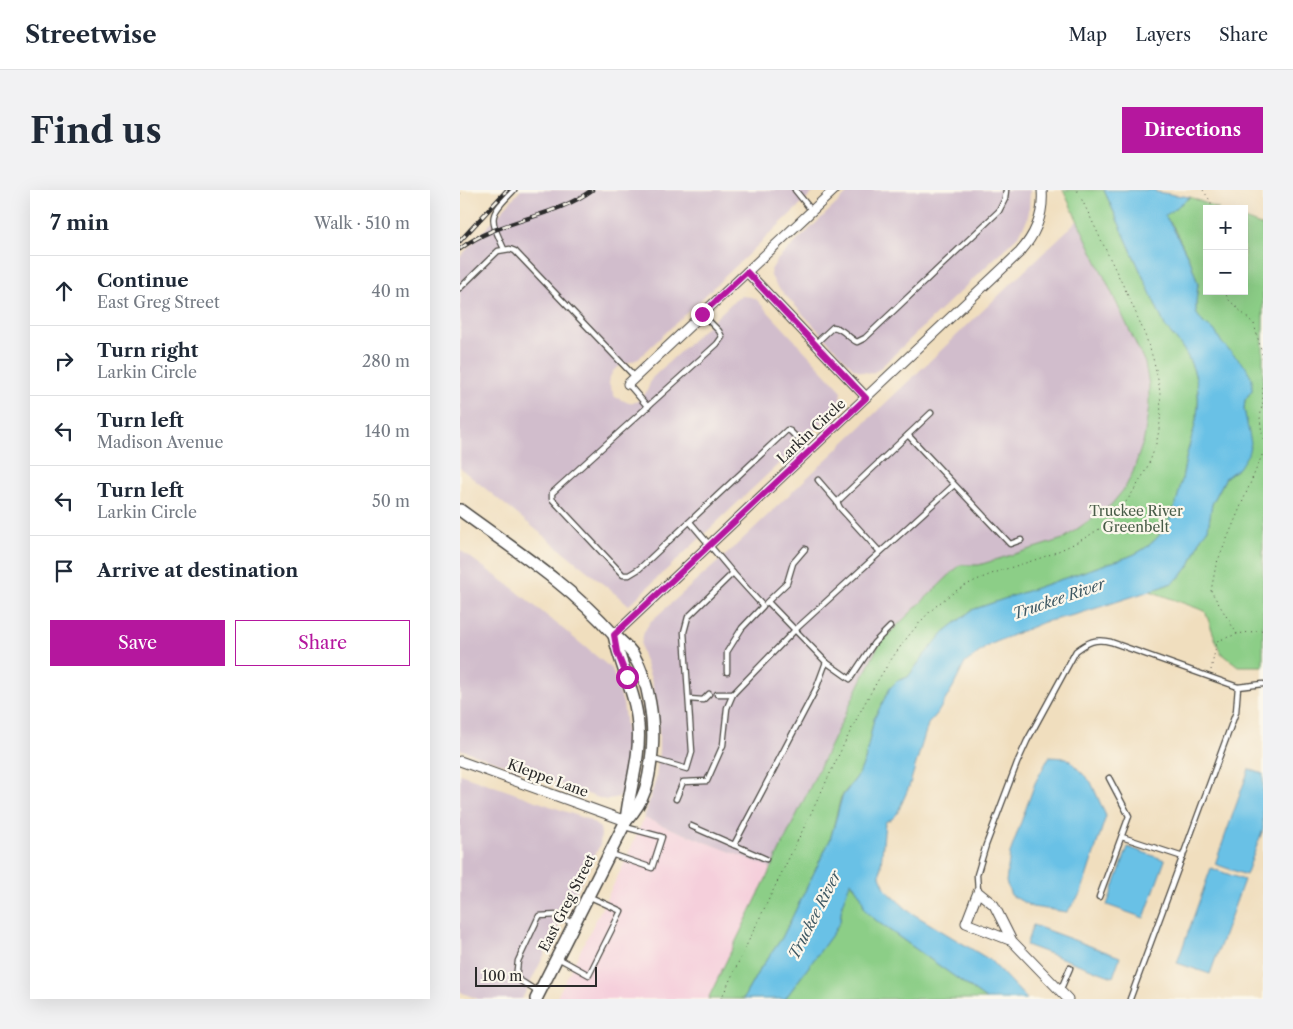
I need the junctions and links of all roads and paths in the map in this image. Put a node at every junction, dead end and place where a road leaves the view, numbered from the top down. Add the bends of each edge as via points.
1 (463, 190) edge
2 (514, 190) edge
3 (795, 190) edge
4 (834, 190) edge
5 (1006, 190) edge
6 (1042, 190) edge
7 (1077, 190) edge
8 (1203, 190) edge
9 (460, 194) edge
10 (1211, 205) edge
11 (812, 210) junction
12 (504, 249) junction
13 (747, 272) junction
14 (460, 288) edge
15 (1226, 295) edge
16 (702, 314) junction
17 (816, 344) junction
18 (632, 381) junction
19 (866, 398) junction
20 (648, 407) junction
21 (931, 414) dead end
22 (908, 435) junction
23 (1263, 441) edge
24 (810, 451) junction
25 (1263, 453) edge
26 (818, 480) dead end
27 (954, 485) junction
28 (837, 502) junction
29 (460, 510) edge
30 (690, 522) junction
31 (1021, 540) dead end
32 (710, 545) junction
33 (805, 549) dead end
34 (880, 552) junction
35 (733, 573) junction
36 (768, 602) junction
37 (763, 606) junction
38 (890, 627) dead end
39 (795, 630) junction
40 (1263, 630) edge
41 (1237, 634) junction
42 (614, 635) junction
43 (826, 662) junction
44 (1211, 671) dead end
45 (726, 672) dead end
46 (1263, 684) edge
47 (1238, 687) junction
48 (709, 694) dead end
49 (717, 694) dead end
50 (733, 694) junction
51 (689, 699) junction
52 (651, 759) junction
53 (460, 761) edge
54 (1109, 778) dead end
55 (676, 799) dead end
56 (624, 824) junction
57 (691, 826) dead end
58 (1122, 837) junction
59 (734, 845) junction
60 (610, 853) junction
61 (1183, 857) junction
62 (766, 859) dead end
63 (978, 892) junction
64 (588, 896) junction
65 (1100, 898) dead end
66 (574, 924) junction
67 (1012, 941) junction
68 (557, 958) junction
69 (1070, 968) dead end
70 (1060, 991) junction
71 (537, 996) edge
72 (721, 999) edge
73 (1068, 999) edge
74 (1130, 999) edge

1 - 9 path
2 - 12 lane via 493,219 492,225
3 - 11 lane
4 - 11 street
5 - 17 lane via 999,211 865,338 857,342 833,327
6 - 19 street, Larkin Circle via 1041,215 1030,241
7 - 72 path via 1135,310 1156,368 1162,406 1160,426 1145,473 1131,497 1102,528 1054,553 967,585 942,600 915,628 885,669 847,738
8 - 10 path
11 - 13 street
12 - 14 lane via 498,250
12 - 18 lane via 522,256
13 - 16 street
13 - 17 street
15 - 23 path via 1254,324 1263,357 1260,418
16 - 18 street
16 - 20 lane via 722,337
17 - 19 street
18 - 20 lane
19 - 24 street, Larkin Circle
20 - 30 lane via 552,493 552,499 623,575 640,569
21 - 22 lane
22 - 27 lane
22 - 28 lane
24 - 30 lane via 787,430
24 - 32 street, Larkin Circle
25 - 41 path via 1216,565 1211,591
26 - 28 lane
27 - 31 lane via 1010,544
27 - 34 lane
28 - 34 lane
29 - 42 main road, East Greg Street via 582,601
30 - 32 lane
32 - 35 lane
32 - 42 street, Larkin Circle
33 - 36 lane via 793,563 786,583
34 - 39 lane
35 - 37 lane
35 - 51 lane via 688,617 684,632
36 - 37 lane
36 - 39 lane
37 - 45 lane via 742,628 727,652
38 - 43 lane via 874,643 850,679
39 - 43 lane
39 - 50 lane
40 - 41 path
41 - 44 path via 1217,641
42 - 52 main road, East Greg Street via 634,656 644,682 652,725
42 - 56 main road, East Greg Street via 633,694 638,725 637,765
43 - 59 lane via 816,689
46 - 47 lane
47 - 61 lane via 1236,712
47 - 63 lane via 1099,639 1076,651 1017,764 986,845 977,875
48 - 51 lane via 703,700
49 - 50 lane
50 - 55 lane via 726,708 723,746 707,781 683,782
51 - 52 lane via 692,752 687,769
52 - 56 main road, East Greg Street via 642,799
53 - 56 street, Kleppe Lane
54 - 58 lane via 1129,816
56 - 60 main road, East Greg Street
56 - 60 lane via 662,837 652,868
57 - 59 lane
58 - 61 lane
58 - 65 lane
59 - 62 lane
60 - 64 main road, East Greg Street
61 - 74 lane
63 - 67 street via 994,905
63 - 67 street via 966,923
64 - 66 main road, East Greg Street
64 - 68 lane via 620,911 589,975
66 - 68 main road, East Greg Street
66 - 71 lane via 558,915 539,916 518,961 516,978
67 - 70 street
68 - 71 main road, East Greg Street
69 - 70 lane
70 - 73 street

